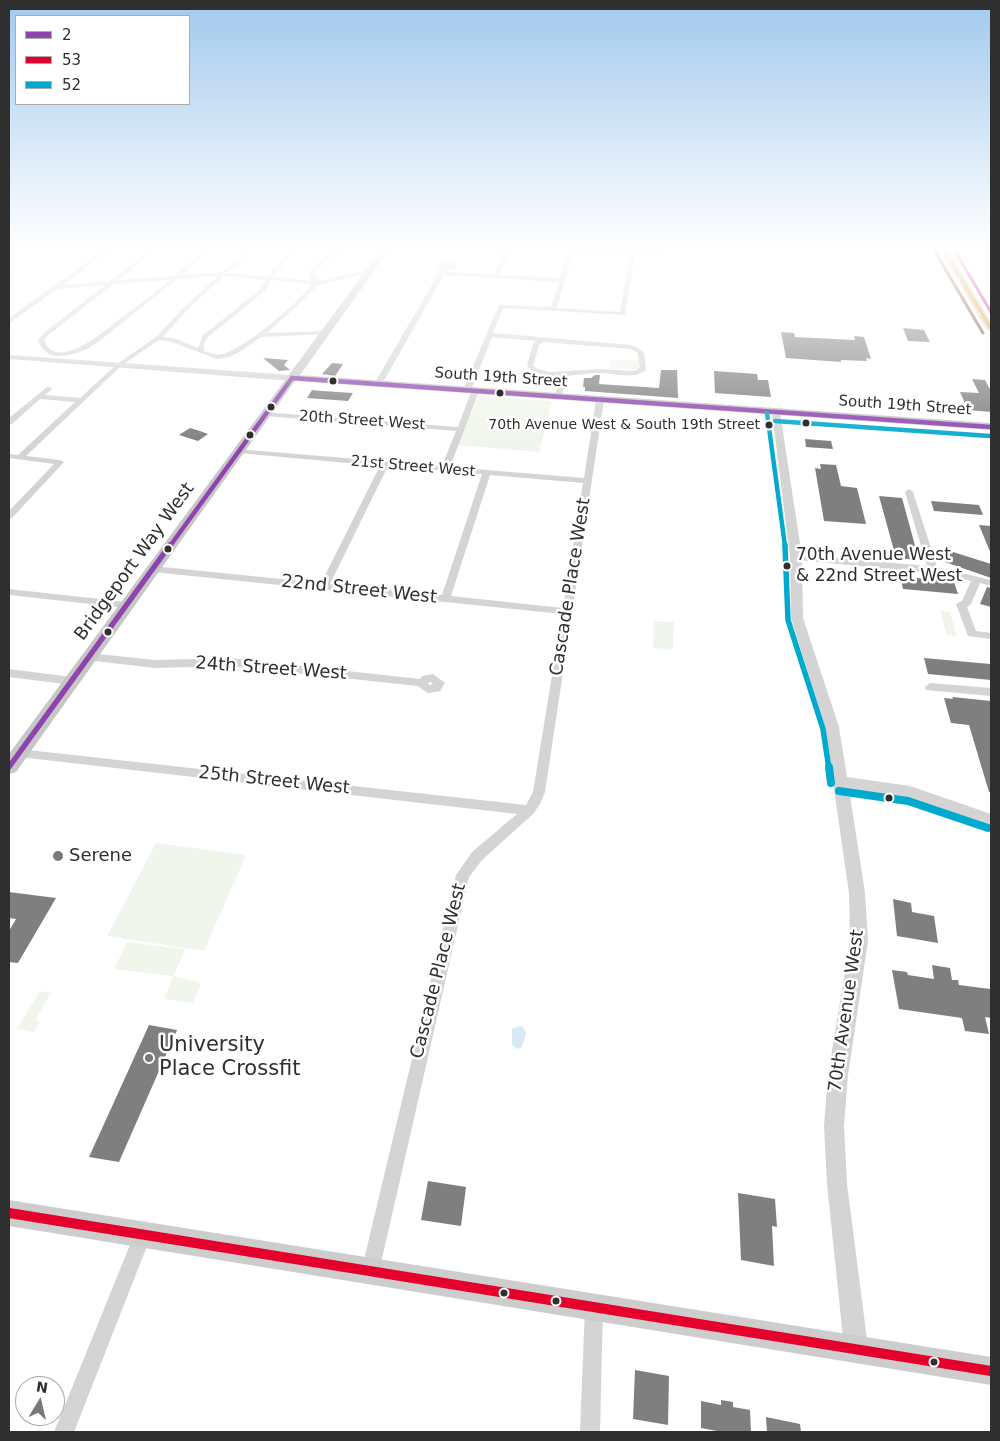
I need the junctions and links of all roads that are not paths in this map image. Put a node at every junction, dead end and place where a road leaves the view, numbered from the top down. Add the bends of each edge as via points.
1 (20, 313) edge
2 (74, 313) edge
3 (130, 313) edge
4 (181, 313) edge
5 (234, 313) edge
6 (285, 313) edge
7 (340, 313) edge
8 (419, 313) edge
9 (498, 313) edge
10 (610, 313) edge
11 (623, 313) edge
12 (982, 313) edge
13 (9, 321) edge
14 (991, 329) edge
15 (325, 333) junction
16 (259, 335) junction
17 (490, 335) junction
18 (158, 338) junction
19 (542, 340) junction
20 (201, 351) junction
21 (58, 354) junction
22 (9, 357) edge
23 (50, 360) junction
24 (119, 366) junction
25 (563, 374) junction
26 (292, 378) junction
27 (378, 384) junction
28 (49, 388) dead end
29 (471, 391) junction
30 (558, 396) junction
31 (38, 397) junction
32 (81, 400) junction
33 (600, 400) junction
34 (776, 412) junction
35 (266, 414) junction
36 (9, 422) edge
37 (991, 427) edge
38 (459, 429) junction
39 (238, 451) junction
40 (9, 456) edge
41 (20, 457) junction
42 (384, 464) junction
43 (444, 469) junction
44 (487, 473) junction
45 (588, 482) junction
46 (909, 492) dead end
47 (9, 516) edge
48 (796, 557) junction
49 (153, 569) junction
50 (933, 570) junction
51 (976, 578) junction
52 (991, 583) edge
53 (324, 587) junction
54 (9, 592) edge
55 (446, 598) junction
56 (127, 605) junction
57 (566, 611) junction
58 (991, 636) edge
59 (90, 656) junction
60 (9, 673) edge
61 (72, 680) junction
62 (422, 682) dead end
63 (930, 687) dead end
64 (991, 692) edge
65 (13, 759) edge
66 (840, 782) junction
67 (529, 810) junction
68 (991, 820) edge
69 (9, 1213) edge
70 (142, 1236) junction
71 (370, 1272) junction
72 (594, 1305) junction
73 (856, 1347) junction
74 (991, 1371) edge
75 (64, 1432) edge
76 (590, 1432) edge

1 - 13 street
2 - 21 street via 42,339 47,351
3 - 21 street via 90,345
4 - 18 street
5 - 20 street via 205,336
6 - 16 street
7 - 15 main road, Bridgeport Way West
8 - 27 street
9 - 17 street
10 - 11 street
12 - 14 main road
15 - 16 street
15 - 26 main road, Bridgeport Way West
16 - 20 street via 233,354 220,357
17 - 19 street
17 - 29 street
18 - 20 street via 182,342
18 - 24 street
19 - 25 street via 536,344 531,369
19 - 25 street via 632,347 641,352 643,360 644,369 637,373 594,371
21 - 23 street
22 - 23 street, South 19th Street
23 - 24 street, South 19th Street
24 - 26 street, South 19th Street
24 - 32 street
25 - 30 street via 566,378
26 - 27 main road, South 19th Street
26 - 35 main road, Bridgeport Way West
27 - 29 main road, South 19th Street
28 - 31 street
29 - 30 main road, South 19th Street
29 - 38 street
30 - 33 main road, South 19th Street
31 - 32 street
31 - 36 street
32 - 41 street
33 - 34 main road, South 19th Street
33 - 45 street, Cascade Place West
34 - 37 main road, South 19th Street
34 - 48 street, 70th Avenue West
35 - 38 street, 20th Street West
35 - 39 main road, Bridgeport Way West
38 - 43 street
39 - 42 street, 21st Street West
39 - 49 main road, Bridgeport Way West
40 - 41 street
41 - 47 street via 60,462
42 - 43 street, 21st Street West
42 - 53 street
43 - 44 street, 21st Street West
44 - 45 street, 21st Street West
44 - 55 street
45 - 57 street, Cascade Place West
46 - 50 street
48 - 50 street
48 - 66 street, 70th Avenue West via 798,623 832,727
49 - 53 street, 22nd Street West
49 - 56 main road, Bridgeport Way West
50 - 51 street
51 - 52 street
51 - 58 street via 966,604 962,604 972,634
53 - 55 street, 22nd Street West
54 - 56 street
55 - 57 street, 22nd Street West
56 - 59 main road, Bridgeport Way West
57 - 67 street, Cascade Place West via 541,780 536,801
59 - 61 main road, Bridgeport Way West
59 - 62 street, 24th Street West via 155,664 224,662
60 - 61 street
61 - 65 main road, Bridgeport Way West
63 - 64 street
65 - 67 street, 25th Street West
66 - 68 street via 910,792
66 - 73 street, 70th Avenue West via 859,924 835,1100 834,1154
67 - 71 street, Cascade Place West via 477,856 463,875
69 - 70 main road
70 - 71 main road
70 - 75 street
71 - 72 main road
72 - 73 main road
72 - 76 street
73 - 74 main road

